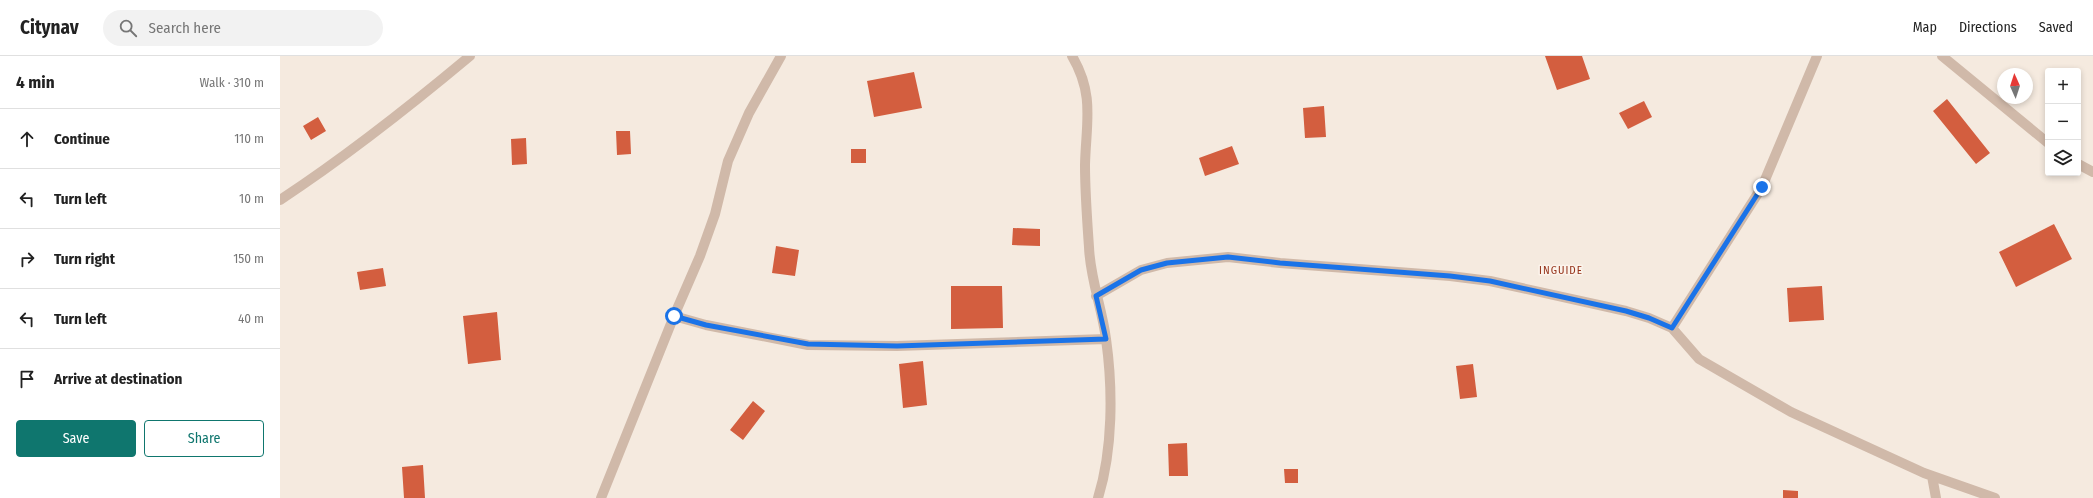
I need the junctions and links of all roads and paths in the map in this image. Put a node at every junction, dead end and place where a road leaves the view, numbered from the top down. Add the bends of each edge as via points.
1 (470, 56) edge
2 (781, 56) edge
3 (1072, 56) edge
4 (1817, 56) edge
5 (1942, 56) edge
6 (2045, 141) edge
7 (2081, 166) edge
8 (2093, 172) edge
9 (280, 200) edge
10 (1096, 296) junction
11 (674, 316) junction
12 (1672, 328) junction
13 (1106, 339) junction
14 (1932, 476) junction
15 (601, 498) edge
16 (1098, 498) edge
17 (1936, 498) edge
18 (1995, 498) edge

1 - 9 street via 400,115
2 - 11 street via 728,161 700,256
3 - 10 street via 1086,85 1086,203
4 - 12 street via 1762,187
5 - 6 street
7 - 8 street
10 - 12 street via 1141,270 1167,263 1228,257 1490,281 1626,311
10 - 13 street
11 - 13 street via 706,325 808,344 897,346
11 - 15 street
12 - 14 street via 1698,359 1738,384 1824,428
13 - 16 street via 1110,401 1109,452
14 - 17 street
14 - 18 street

